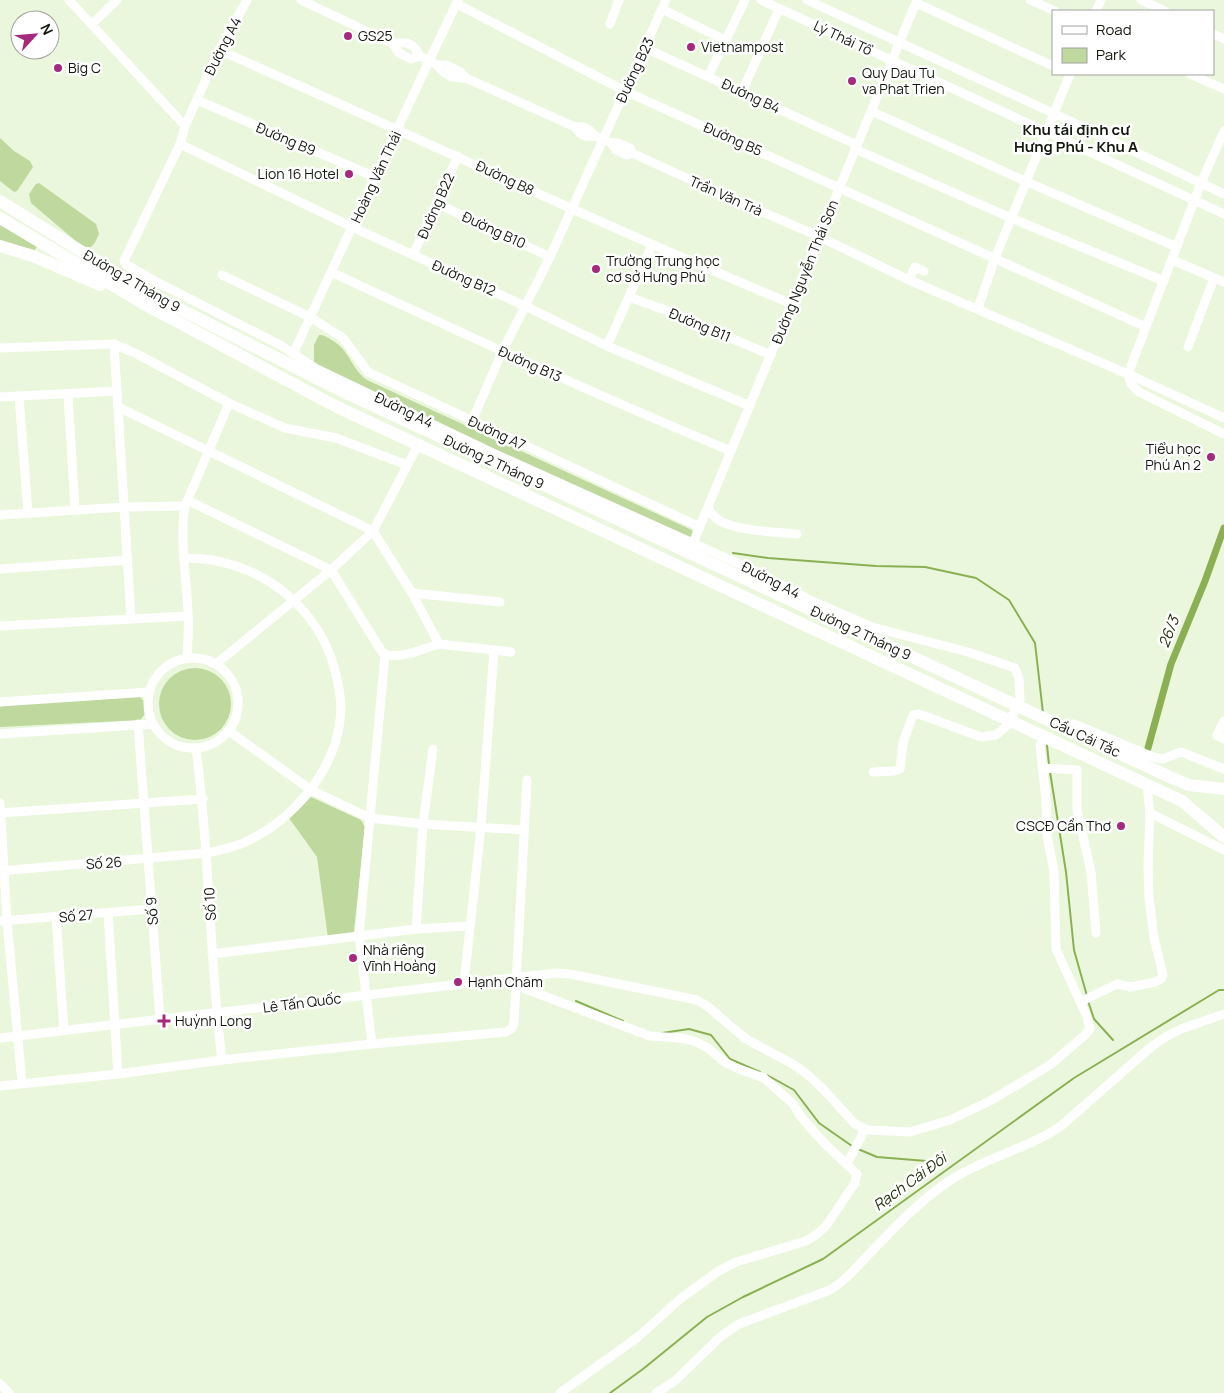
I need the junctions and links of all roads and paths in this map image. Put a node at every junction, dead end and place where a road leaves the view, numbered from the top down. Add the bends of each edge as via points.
1 (69, 0) edge
2 (118, 0) edge
3 (247, 0) edge
4 (301, 0) edge
5 (619, 0) edge
6 (666, 0) edge
7 (745, 0) edge
8 (761, 0) edge
9 (806, 0) edge
10 (1030, 0) edge
11 (1141, 0) edge
12 (916, 1) edge
13 (458, 2) edge
14 (662, 9) junction
15 (779, 9) junction
16 (1053, 10) edge
17 (1163, 10) edge
18 (92, 24) junction
19 (610, 24) dead end
20 (725, 40) junction
21 (899, 42) junction
22 (645, 48) junction
23 (219, 50) junction
24 (429, 60) junction
25 (892, 61) junction
26 (1052, 66) edge
27 (1069, 75) edge
28 (1192, 75) edge
29 (708, 77) junction
30 (1224, 89) edge
31 (625, 91) junction
32 (742, 92) junction
33 (196, 100) junction
34 (871, 110) junction
35 (1053, 113) junction
36 (185, 126) junction
37 (398, 128) junction
38 (1224, 131) edge
39 (1045, 132) junction
40 (603, 140) junction
41 (180, 144) junction
42 (856, 147) junction
43 (458, 156) junction
44 (375, 177) junction
45 (1025, 181) junction
46 (1202, 183) junction
47 (840, 187) junction
48 (0, 194) edge
49 (1224, 194) edge
50 (0, 201) edge
51 (1195, 201) junction
52 (438, 204) junction
53 (572, 208) junction
54 (1224, 214) edge
55 (0, 218) edge
56 (1011, 218) junction
57 (352, 228) junction
58 (820, 237) junction
59 (63, 240) junction
60 (652, 245) junction
61 (0, 246) edge
62 (1177, 247) junction
63 (413, 255) junction
64 (550, 257) junction
65 (995, 258) junction
66 (1172, 260) junction
67 (924, 271) dead end
68 (331, 272) junction
69 (222, 275) dead end
70 (1214, 278) junction
71 (910, 280) junction
72 (1164, 281) junction
73 (1224, 282) edge
74 (629, 298) junction
75 (792, 304) junction
76 (146, 305) junction
77 (525, 306) junction
78 (978, 308) junction
79 (310, 318) junction
80 (1146, 327) junction
81 (114, 344) junction
82 (607, 346) junction
83 (1188, 347) dead end
84 (0, 348) edge
85 (502, 352) junction
86 (293, 354) junction
87 (770, 356) junction
88 (1128, 374) junction
89 (117, 390) junction
90 (68, 394) junction
91 (19, 396) junction
92 (0, 398) edge
93 (229, 403) junction
94 (750, 406) junction
95 (118, 407) junction
96 (1224, 418) edge
97 (472, 421) junction
98 (1224, 434) edge
99 (418, 445) junction
100 (208, 451) junction
101 (731, 451) junction
102 (408, 465) junction
103 (186, 503) junction
104 (124, 506) junction
105 (708, 508) junction
106 (75, 509) junction
107 (28, 513) junction
108 (0, 515) edge
109 (700, 528) junction
110 (373, 531) junction
111 (797, 534) dead end
112 (693, 543) junction
113 (184, 558) junction
114 (128, 560) junction
115 (0, 569) edge
116 (331, 570) junction
117 (412, 594) junction
118 (294, 600) junction
119 (500, 602) dead end
120 (188, 616) junction
121 (131, 619) junction
122 (0, 626) edge
123 (439, 644) junction
124 (494, 650) junction
125 (511, 652) dead end
126 (385, 655) junction
127 (187, 658) junction
128 (216, 664) junction
129 (149, 692) junction
130 (1001, 698) joint
131 (0, 702) edge
132 (994, 713) joint
133 (1224, 721) edge
134 (138, 724) junction
135 (153, 724) junction
136 (1074, 724) dead end
137 (229, 731) junction
138 (0, 734) edge
139 (1224, 739) edge
140 (1040, 745) dead end
141 (196, 748) junction
142 (433, 748) dead end
143 (1044, 768) junction
144 (1224, 769) edge
145 (873, 772) dead end
146 (528, 780) dead end
147 (1145, 783) junction
148 (311, 790) junction
149 (1224, 790) edge
150 (203, 799) junction
151 (0, 803) edge
152 (144, 803) junction
153 (0, 813) edge
154 (1150, 814) junction
155 (370, 818) junction
156 (423, 824) junction
157 (481, 827) junction
158 (524, 830) junction
159 (1224, 837) edge
160 (1224, 850) edge
161 (207, 853) junction
162 (148, 859) junction
163 (2, 871) edge
164 (151, 909) junction
165 (108, 913) junction
166 (56, 918) junction
167 (4, 921) edge
168 (469, 926) junction
169 (416, 929) junction
170 (1096, 933) dead end
171 (359, 936) junction
172 (212, 954) junction
173 (515, 982) junction
174 (464, 983) junction
175 (365, 995) junction
176 (1082, 1000) junction
177 (216, 1013) junction
178 (1224, 1014) edge
179 (160, 1019) junction
180 (114, 1024) junction
181 (64, 1030) junction
182 (17, 1036) junction
183 (0, 1038) edge
184 (372, 1044) junction
185 (222, 1060) junction
186 (118, 1074) junction
187 (22, 1083) junction
188 (0, 1086) edge
189 (865, 1129) junction
190 (847, 1164) junction
191 (0, 1384) edge
192 (9, 1393) edge
193 (560, 1393) edge
194 (656, 1393) edge

1 - 18 street
2 - 18 street
3 - 23 street, Đường A4
4 - 24 street, Trần Văn Trà via 393,44 399,54 411,59 420,56
5 - 19 street
6 - 14 street, Đường B23
7 - 20 street
8 - 15 street, Lý Thái Tổ
9 - 21 street, Lý Thái Tổ
10 - 16 street
11 - 17 street
12 - 21 street, Đường Nguyễn Thái Sơn
12 - 26 street
13 - 24 street, Hoàng Văn Thái
13 - 31 street, Đường B5
14 - 20 street
14 - 22 street, Đường B23
15 - 25 street, Lý Thái Tổ
15 - 32 street
18 - 36 street
20 - 29 street
21 - 25 street, Đường Nguyễn Thái Sơn
21 - 35 street, Lý Thái Tổ
22 - 29 street, Đường B4
22 - 31 street, Đường B23
23 - 33 street, Đường A4
23 - 37 street, Đường B8
24 - 37 street, Hoàng Văn Thái
24 - 40 street, Trần Văn Trà via 437,65 446,65 466,78 575,127 581,126
25 - 34 street, Đường Nguyễn Thái Sơn
25 - 39 street, Lý Thái Tổ
27 - 35 street
28 - 30 street
29 - 32 street, Đường B4
31 - 40 street, Đường B23
31 - 47 street, Đường B5
32 - 42 street, Đường B4
33 - 36 street, Đường A4
33 - 44 street, Đường B9
34 - 42 street, Đường Nguyễn Thái Sơn
34 - 45 street
35 - 39 street
35 - 46 street, Lý Thái Tổ
36 - 41 street, Đường A4
37 - 43 street, Đường B8
37 - 44 street, Hoàng Văn Thái
38 - 46 street
39 - 45 street
39 - 51 street, Lý Thái Tổ
40 - 53 street, Đường B23
40 - 58 street, Trần Văn Trà via 630,148 632,153
41 - 57 street, Đường B12
41 - 86 street, Đường A4 via 124,261 155,281
42 - 47 street, Đường Nguyễn Thái Sơn
42 - 56 street, Đường B4
43 - 52 street, Đường B22
43 - 53 street, Đường B8
44 - 57 street, Hoàng Văn Thái
45 - 56 street
45 - 62 street
46 - 49 street, Lý Thái Tổ
46 - 51 street
47 - 58 street, Đường Nguyễn Thái Sơn
47 - 65 street, Đường B5
48 - 59 highway
50 - 59 highway, Đường 2 Tháng 9
51 - 54 street, Lý Thái Tổ
51 - 62 street
52 - 63 street, Đường B22
52 - 64 street, Đường B10
53 - 60 street, Đường B8
53 - 64 street, Đường B23
55 - 76 highway, Đường 2 Tháng 9
56 - 65 street
56 - 72 street, Đường B4
57 - 63 street, Đường B12
57 - 68 street, Hoàng Văn Thái
58 - 71 street, Trần Văn Trà
58 - 75 street, Đường Nguyễn Thái Sơn
59 - 130 highway, Đường 2 Tháng 9 via 150,294 342,391
60 - 74 street
60 - 75 street, Đường B8
61 - 76 highway via 34,256
62 - 66 street
63 - 77 street, Đường B12
64 - 77 street, Đường B23
65 - 78 street
65 - 80 street, Đường B5
66 - 70 street
66 - 72 street
67 - 71 street via 915,267
68 - 79 street, Hoàng Văn Thái
68 - 85 street, Đường B13
69 - 79 street, Đường A7
70 - 73 street
70 - 83 street
71 - 78 street, Trần Văn Trà
72 - 80 street
74 - 82 street
74 - 87 street, Đường B11 via 665,310
75 - 87 street, Đường Nguyễn Thái Sơn
76 - 99 highway, Đường 2 Tháng 9 via 335,406
77 - 82 street, Đường B12
77 - 85 street, Đường B23
78 - 88 street, Trần Văn Trà
79 - 86 street, Hoàng Văn Thái
79 - 97 street, Đường A7 via 343,338 368,372
80 - 88 street
81 - 84 street
81 - 89 street
81 - 93 street
82 - 94 street, Đường B12
85 - 97 street, Đường B23
85 - 101 street, Đường B13
86 - 112 street, Đường A4 via 315,368 493,453
87 - 94 street, Đường Nguyễn Thái Sơn
88 - 96 street, Trần Văn Trà
88 - 98 street via 1131,384 1139,392
89 - 90 street
89 - 95 street
90 - 91 street
90 - 106 street
91 - 92 street
91 - 107 street
93 - 100 street
93 - 102 street via 285,428 336,438
94 - 101 street, Đường Nguyễn Thái Sơn
95 - 100 street
95 - 104 street
97 - 109 street, Đường A7
99 - 102 street
99 - 132 highway, Đường 2 Tháng 9
100 - 103 street
100 - 110 street
101 - 105 street, Đường Nguyễn Thái Sơn
102 - 110 street
103 - 104 street
103 - 113 street
103 - 116 street
104 - 106 street
104 - 114 street
105 - 109 street, Đường Nguyễn Thái Sơn
105 - 111 street via 723,523
106 - 107 street
107 - 108 street
109 - 112 street, Đường Nguyễn Thái Sơn
110 - 116 street
110 - 117 street
112 - 145 street, Đường A4 via 872,627 1015,668 1020,699 1008,725 996,734 981,737 920,714 913,715 903,743 900,769
113 - 118 street, Số 26 via 220,560 241,567
113 - 120 street
114 - 115 street
114 - 121 street
116 - 118 street
116 - 126 street
117 - 119 street
117 - 123 street
118 - 128 street
118 - 148 street, Số 26 via 322,636 340,689 340,720 332,752
120 - 121 street
120 - 127 street
121 - 122 street
123 - 124 street
123 - 126 street via 396,656
124 - 125 street
124 - 157 street
126 - 155 street
127 - 128 street via 202,658
127 - 129 street via 174,661 163,669
128 - 137 street via 228,673 238,699 237,714
129 - 131 street
129 - 135 street via 148,708
130 - 149 highway, Cầu Cái Tắc via 1189,785
132 - 147 highway, Cầu Cái Tắc
133 - 139 street via 1217,735
134 - 135 street
134 - 138 street
134 - 152 street, Số 9
135 - 141 street via 171,742
136 - 144 street via 1153,757 1163,759 1181,752
137 - 141 street via 210,745
137 - 148 street
140 - 143 street
141 - 150 street, Số 10
142 - 156 street
143 - 170 street via 1077,770 1077,810 1091,872
143 - 176 street via 1047,836 1054,872 1056,949
146 - 158 street
147 - 154 street
147 - 159 highway via 1182,801
148 - 155 street
148 - 161 street, Số 26 via 280,820 261,833 234,846
150 - 152 street
150 - 161 street, Số 10
151 - 153 street
152 - 153 street
152 - 162 street, Số 9
153 - 163 street
154 - 160 street
154 - 176 street via 1149,897 1154,938 1164,972 1158,980 1131,987 1117,984
155 - 156 street
155 - 171 street
156 - 157 street
156 - 169 street
157 - 158 street
157 - 168 street
158 - 173 street
161 - 162 street, Số 26
161 - 172 street, Số 10
162 - 163 street, Số 26
162 - 164 street, Số 9
163 - 167 street
164 - 165 street, Số 27
164 - 179 street, Số 9
165 - 166 street, Số 27
165 - 180 street
166 - 167 street, Số 27
166 - 181 street
167 - 182 street
168 - 169 street
168 - 174 street
169 - 171 street
171 - 172 street
171 - 175 street
172 - 177 street, Số 10
173 - 174 street, Lê Tấn Quốc
173 - 184 street via 514,1022 506,1032
173 - 189 street, Lê Tấn Quốc via 563,973 697,1000 746,1039 807,1074 854,1123
173 - 190 street via 650,1036 694,1041 732,1066 764,1078 793,1104 824,1143
174 - 175 street, Lê Tấn Quốc
175 - 177 street, Lê Tấn Quốc
175 - 184 street
176 - 189 street via 1090,1025 1086,1034 1050,1065 990,1101 950,1120 910,1132
177 - 179 street, Lê Tấn Quốc
177 - 185 street, Số 10
178 - 194 street via 1181,1029 1151,1047 1047,1136 988,1159 943,1185 907,1214 844,1282 739,1324 720,1336 676,1380
179 - 180 street, Lê Tấn Quốc
180 - 181 street, Lê Tấn Quốc
180 - 186 street
181 - 182 street, Lê Tấn Quốc
182 - 183 street, Lê Tấn Quốc
182 - 187 street
184 - 185 street
185 - 186 street
186 - 187 street
187 - 188 street
189 - 190 street
190 - 193 street via 857,1174 855,1183 817,1234 806,1241 736,1262 717,1272 680,1299 638,1337
191 - 192 street

